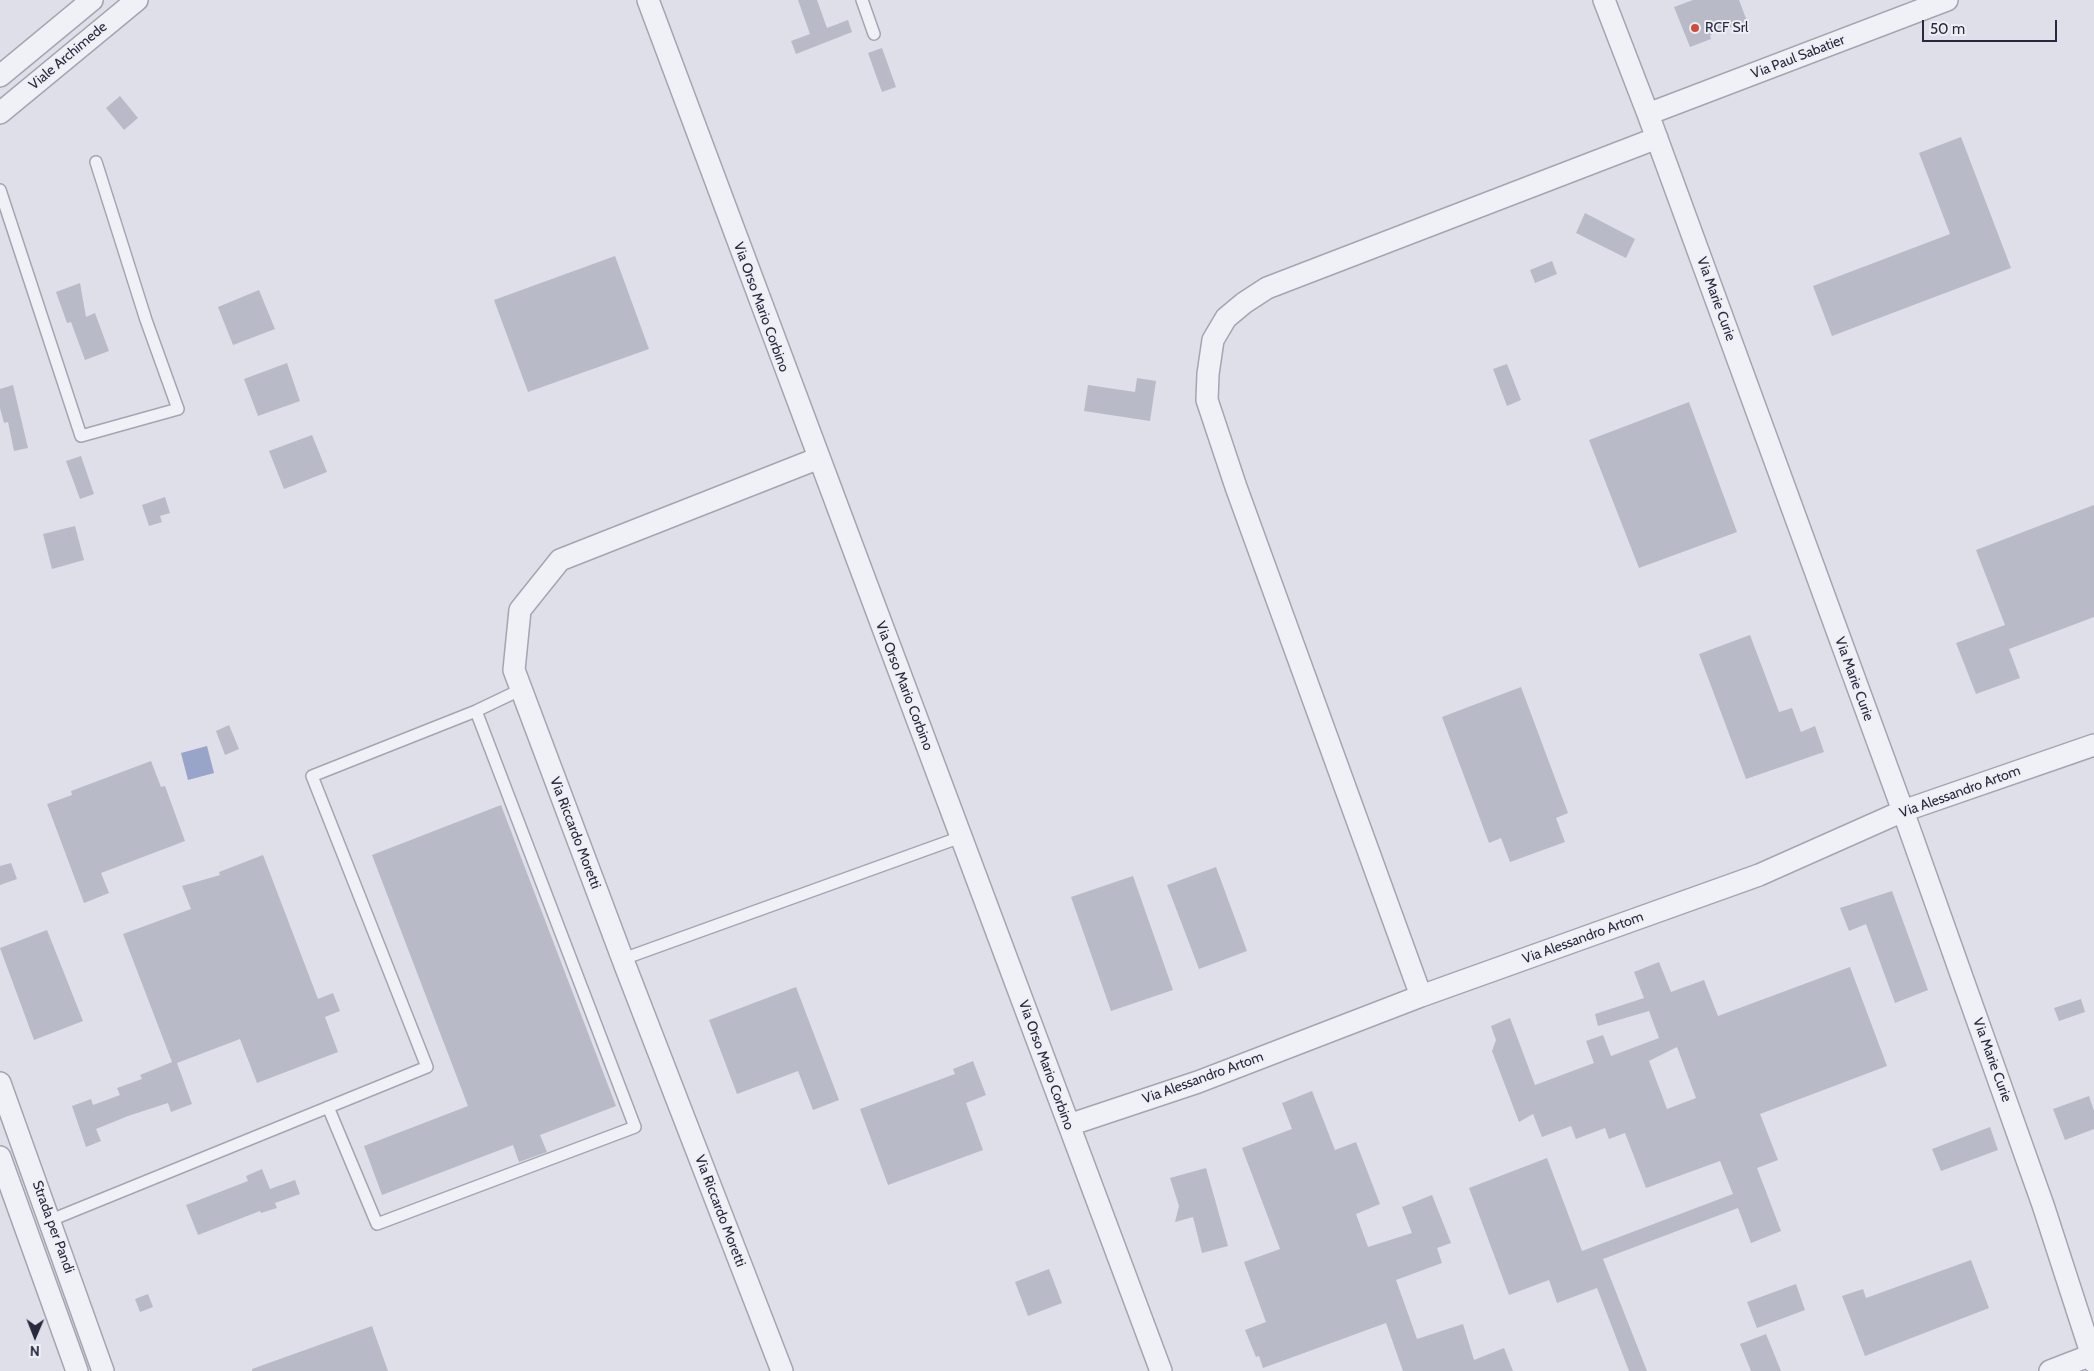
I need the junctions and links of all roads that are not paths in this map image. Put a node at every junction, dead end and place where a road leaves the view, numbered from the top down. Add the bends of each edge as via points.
1 (92, 0) edge
2 (137, 0) edge
3 (648, 0) edge
4 (862, 0) edge
5 (1604, 0) edge
6 (1947, 0) edge
7 (874, 34) dead end
8 (0, 76) edge
9 (0, 113) edge
10 (1648, 114) junction
11 (1657, 138) junction
12 (96, 162) dead end
13 (0, 190) edge
14 (819, 458) junction
15 (522, 689) junction
16 (476, 711) junction
17 (2094, 745) edge
18 (1903, 811) junction
19 (961, 837) junction
20 (623, 959) junction
21 (1421, 996) junction
22 (0, 1083) edge
23 (328, 1108) junction
24 (1069, 1126) junction
25 (0, 1157) edge
26 (51, 1220) junction
27 (2093, 1357) edge
28 (77, 1371) edge
29 (103, 1371) edge
30 (782, 1371) edge
31 (1161, 1371) edge
32 (2050, 1371) edge

1 - 8 street, Viale Archimede
2 - 9 street, Viale Archimede
3 - 14 street, Via Orso Mario Corbino
4 - 7 lane
5 - 10 street, Via Marie Curie
6 - 10 street, Via Paul Sabatier
10 - 11 street, Via Marie Curie
11 - 18 street, Via Marie Curie
11 - 21 street via 1267,288 1226,318 1213,340 1207,400
12 - 13 lane via 178,409 81,436
14 - 15 street, Via Riccardo Moretti via 560,560 520,610 514,670
14 - 19 street, Via Orso Mario Corbino
15 - 16 lane
15 - 20 street, Via Riccardo Moretti
16 - 23 lane via 312,776 427,1067
16 - 23 lane via 636,1127 377,1224
17 - 18 street, Via Alessandro Artom
18 - 21 street, Via Alessandro Artom via 1759,874
18 - 27 street, Via Marie Curie via 2043,1205
19 - 20 lane
19 - 24 street, Via Orso Mario Corbino
20 - 30 street, Via Riccardo Moretti
21 - 24 street, Via Alessandro Artom via 1198,1082
22 - 26 street, Strada per Pandi
23 - 26 lane
24 - 31 street, Via Orso Mario Corbino
25 - 28 street, Strada per Pandi
26 - 29 street, Strada per Pandi
27 - 32 street

